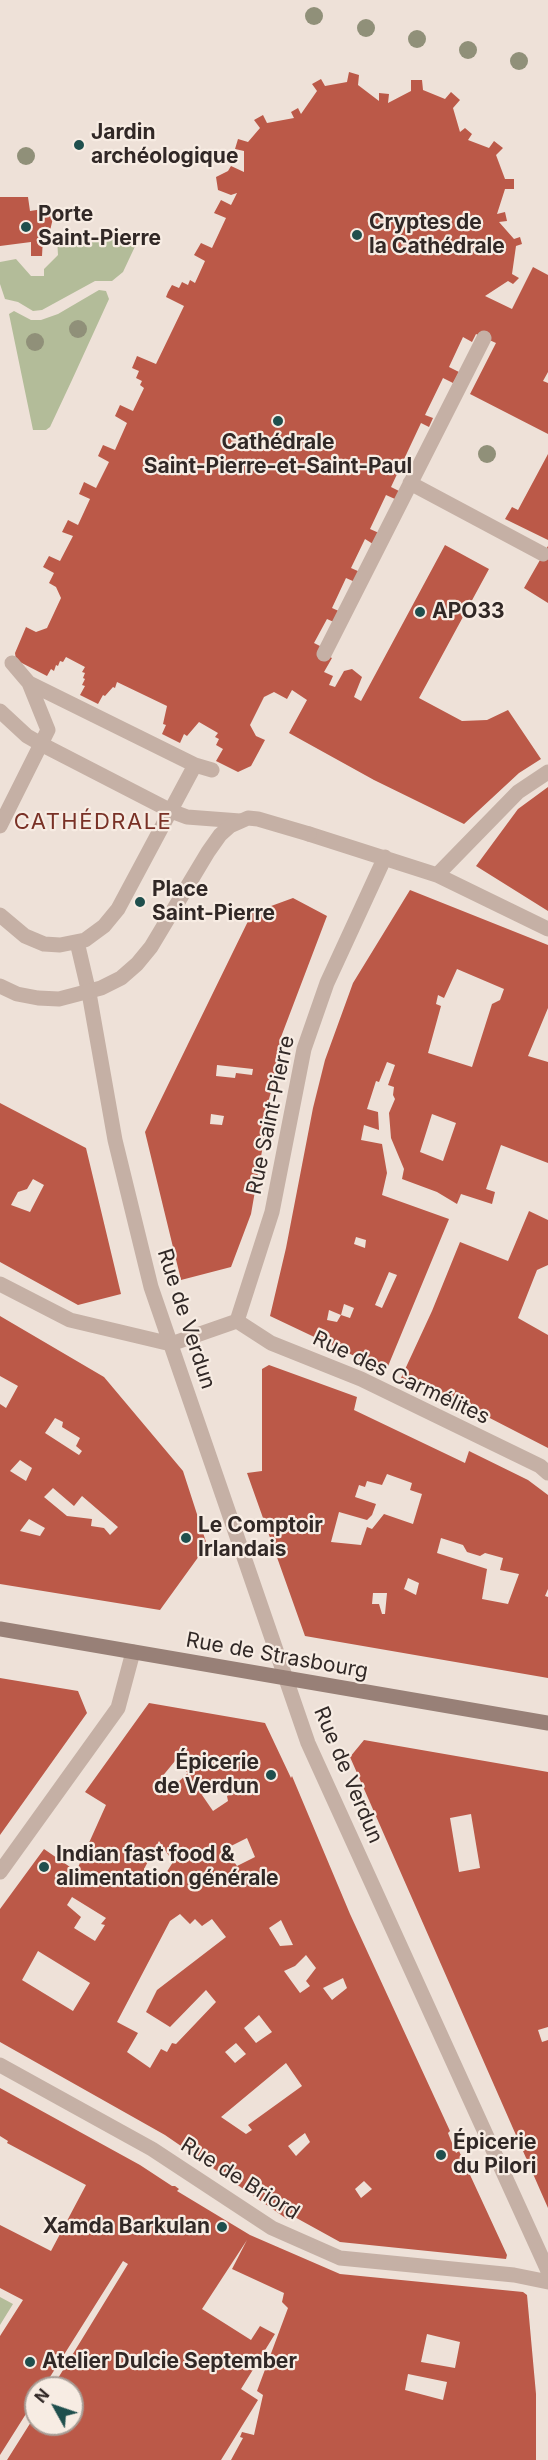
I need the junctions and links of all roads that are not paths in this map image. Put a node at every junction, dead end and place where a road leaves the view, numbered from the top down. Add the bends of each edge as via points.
1 (484, 338) dead end
2 (410, 483) junction
3 (543, 554) dead end
4 (324, 654) dead end
5 (12, 663) dead end
6 (29, 683) junction
7 (0, 711) edge
8 (41, 744) junction
9 (195, 765) junction
10 (212, 770) dead end
11 (548, 772) edge
12 (171, 811) junction
13 (240, 821) junction
14 (0, 826) edge
15 (385, 857) junction
16 (437, 875) junction
17 (0, 915) edge
18 (548, 929) edge
19 (77, 942) junction
20 (0, 986) edge
21 (89, 993) junction
22 (0, 1284) edge
23 (237, 1321) junction
24 (171, 1344) junction
25 (548, 1473) edge
26 (0, 1629) edge
27 (133, 1652) junction
28 (287, 1680) junction
29 (548, 1723) edge
30 (0, 1872) edge
31 (0, 2065) edge
32 (548, 2271) edge
33 (548, 2282) edge

1 - 2 street
2 - 3 street
2 - 4 street
5 - 6 street
6 - 8 street via 48,730
6 - 9 street
7 - 8 street
8 - 12 street
8 - 14 street
9 - 10 street
9 - 12 street
11 - 16 street via 518,792
12 - 13 street via 187,817
12 - 19 street via 118,909 104,926
13 - 15 street via 258,819
13 - 21 street via 220,835 137,964 121,978
15 - 16 street
15 - 23 street, Rue Saint-Pierre via 327,982 304,1049 272,1212
16 - 18 street
17 - 19 street via 25,936 44,944
19 - 21 street
20 - 21 street via 38,998 59,999
21 - 24 street, Rue de Verdun via 115,1140 150,1287
22 - 24 street via 70,1320
23 - 24 street
23 - 25 street, Rue des Carmélites via 271,1343 362,1380
24 - 28 street, Rue de Verdun
26 - 27 main road, Rue de Strasbourg
27 - 28 main road, Rue de Strasbourg
27 - 30 street via 118,1708
28 - 29 main road, Rue de Strasbourg
28 - 32 street, Rue de Verdun via 318,1766
31 - 33 street, Rue de Briord via 152,2150 272,2228 340,2258 514,2275

